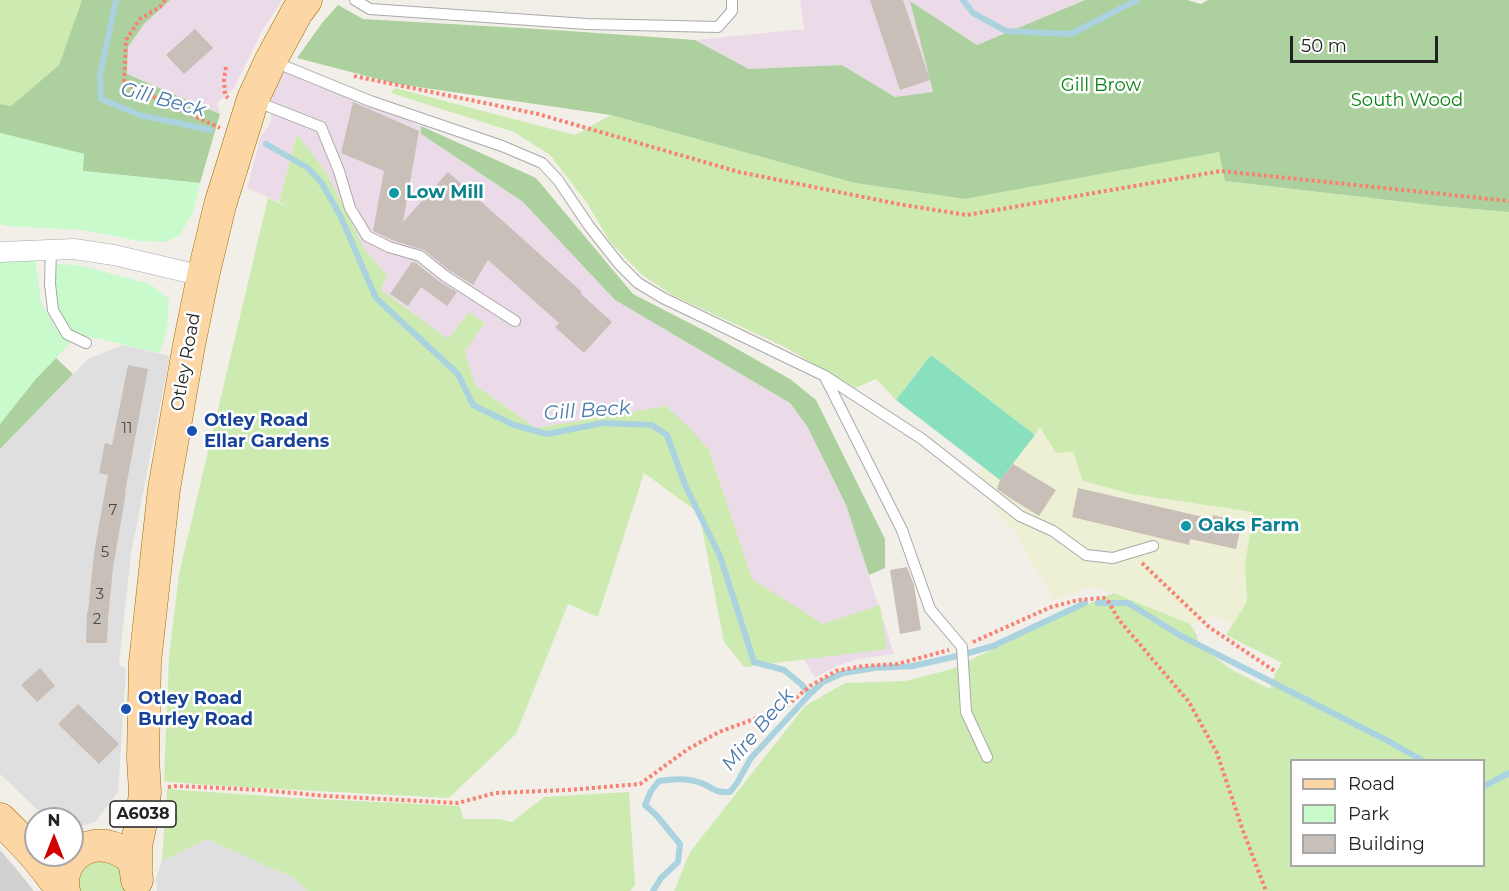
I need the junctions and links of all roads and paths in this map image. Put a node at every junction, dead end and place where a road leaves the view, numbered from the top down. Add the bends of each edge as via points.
1 (165, 0) edge
2 (306, 0) edge
3 (355, 0) edge
4 (732, 0) edge
5 (271, 60) junction
6 (327, 83) junction
7 (253, 99) junction
8 (240, 137) junction
9 (1509, 201) edge
10 (51, 249) junction
11 (0, 252) edge
12 (203, 276) junction
13 (515, 321) dead end
14 (86, 343) dead end
15 (825, 376) junction
16 (1153, 546) dead end
17 (1135, 551) junction
18 (962, 647) junction
19 (1276, 672) dead end
20 (987, 757) dead end
21 (143, 758) junction
22 (164, 788) dead end
23 (16, 831) edge
24 (85, 848) edge
25 (137, 883) edge
26 (63, 891) edge
27 (1266, 891) edge

1 - 8 path via 140,19 126,40 124,83
2 - 5 main road, A6038
3 - 4 lane via 370,9 587,24 718,27 732,11
5 - 6 lane
5 - 7 main road, A6038
6 - 9 path via 352,76 538,114 739,172 967,215 1221,171
6 - 15 lane via 542,163 638,283
7 - 8 main road, A6038
7 - 13 lane via 321,128 350,208 367,236 420,256
8 - 12 main road, Otley Road / A6038
10 - 11 street
10 - 12 street via 114,255
10 - 14 lane via 53,310 67,334
12 - 21 main road, Otley Road / A6038 via 164,489 145,662
15 - 17 lane via 922,439 1020,516 1053,531 1086,555 1113,558
15 - 18 lane via 902,530 930,609
16 - 17 lane
17 - 19 path via 1143,564 1209,627
18 - 20 lane via 966,712
18 - 22 path via 897,664 836,671 784,708 719,732 688,749 640,784 495,793 458,802
18 - 27 path via 1051,607 1104,598 1189,702 1217,753
21 - 24 main road, A6038 via 128,820 117,835
21 - 25 main road, A6038 via 145,802 136,846
23 - 26 main road
24 - 25 main road via 124,852 130,858
24 - 26 main road via 70,859 62,880

